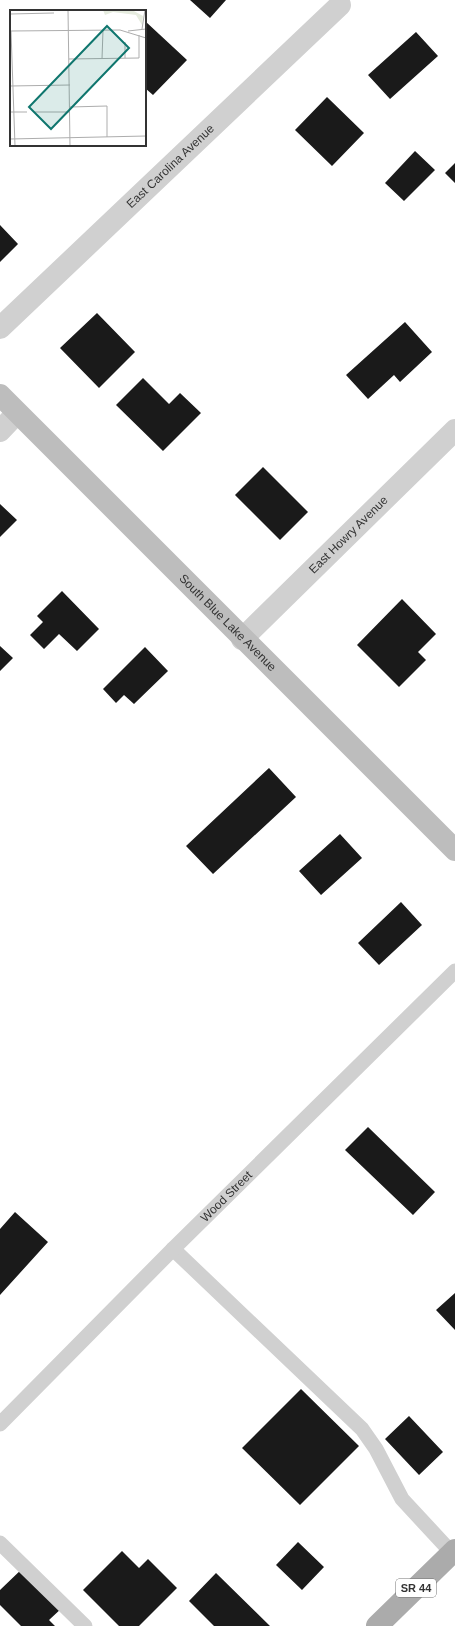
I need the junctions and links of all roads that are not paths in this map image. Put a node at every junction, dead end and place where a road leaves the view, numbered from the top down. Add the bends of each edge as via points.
1 (340, 5) dead end
2 (0, 328) edge
3 (0, 395) edge
4 (17, 413) junction
5 (455, 430) edge
6 (0, 431) edge
7 (242, 639) junction
8 (455, 850) edge
9 (455, 971) edge
10 (173, 1248) junction
11 (0, 1424) edge
12 (0, 1543) edge
13 (453, 1552) edge
14 (85, 1626) edge
15 (377, 1626) edge

1 - 2 street, East Carolina Avenue
3 - 4 main road, South Blue Lake Avenue
4 - 6 street
4 - 7 main road, South Blue Lake Avenue
5 - 7 street, East Howry Avenue
7 - 8 main road, South Blue Lake Avenue
9 - 10 lane, Wood Street
10 - 11 lane, Wood Street
10 - 13 lane via 362,1429 402,1499
12 - 14 lane
13 - 15 main road, SR 44

